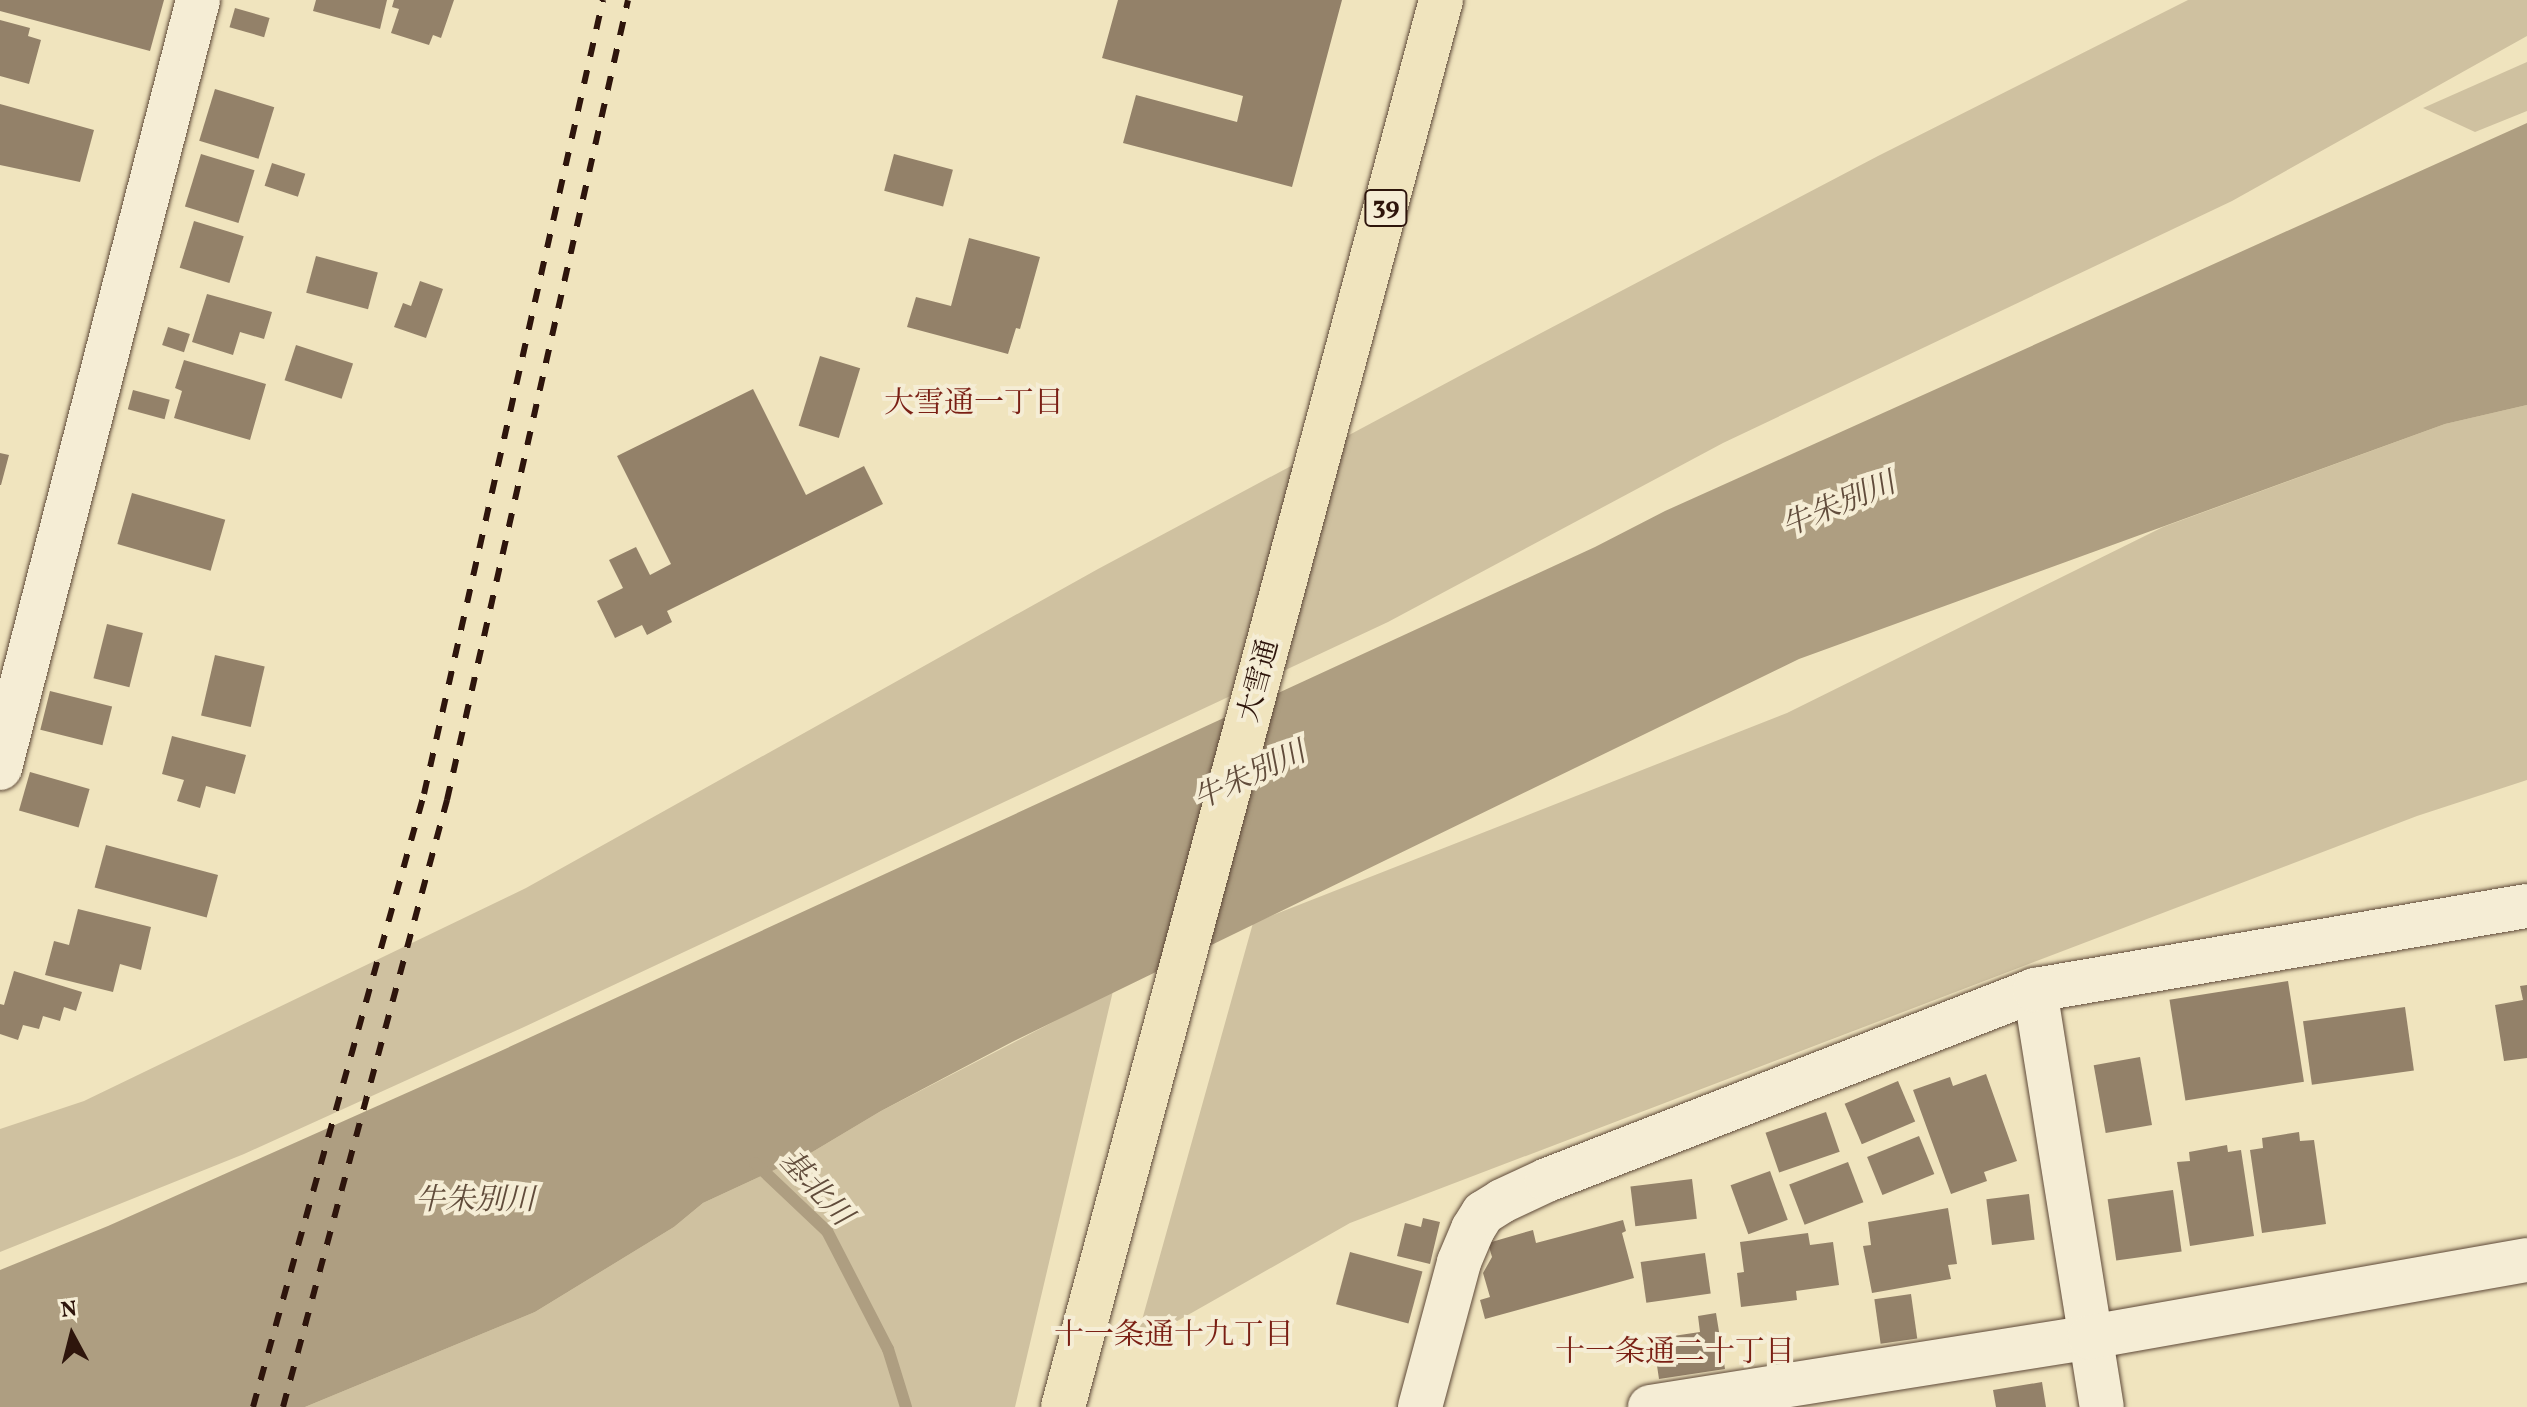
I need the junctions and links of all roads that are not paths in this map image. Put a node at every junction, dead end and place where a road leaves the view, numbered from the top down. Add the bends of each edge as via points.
1 (198, 0) edge
2 (1441, 0) edge
3 (17, 635) edge
4 (0, 768) edge
5 (2527, 906) edge
6 (2035, 990) junction
7 (2527, 1260) edge
8 (2090, 1337) junction
9 (1063, 1407) edge
10 (1420, 1407) edge
11 (1650, 1407) edge
12 (2102, 1407) edge

1 - 3 street
2 - 9 highway, 大雪通 / 39
3 - 4 street
5 - 6 street
6 - 8 street
6 - 10 street via 1547,1180 1483,1213 1459,1262
7 - 8 street
8 - 11 street
8 - 12 street

